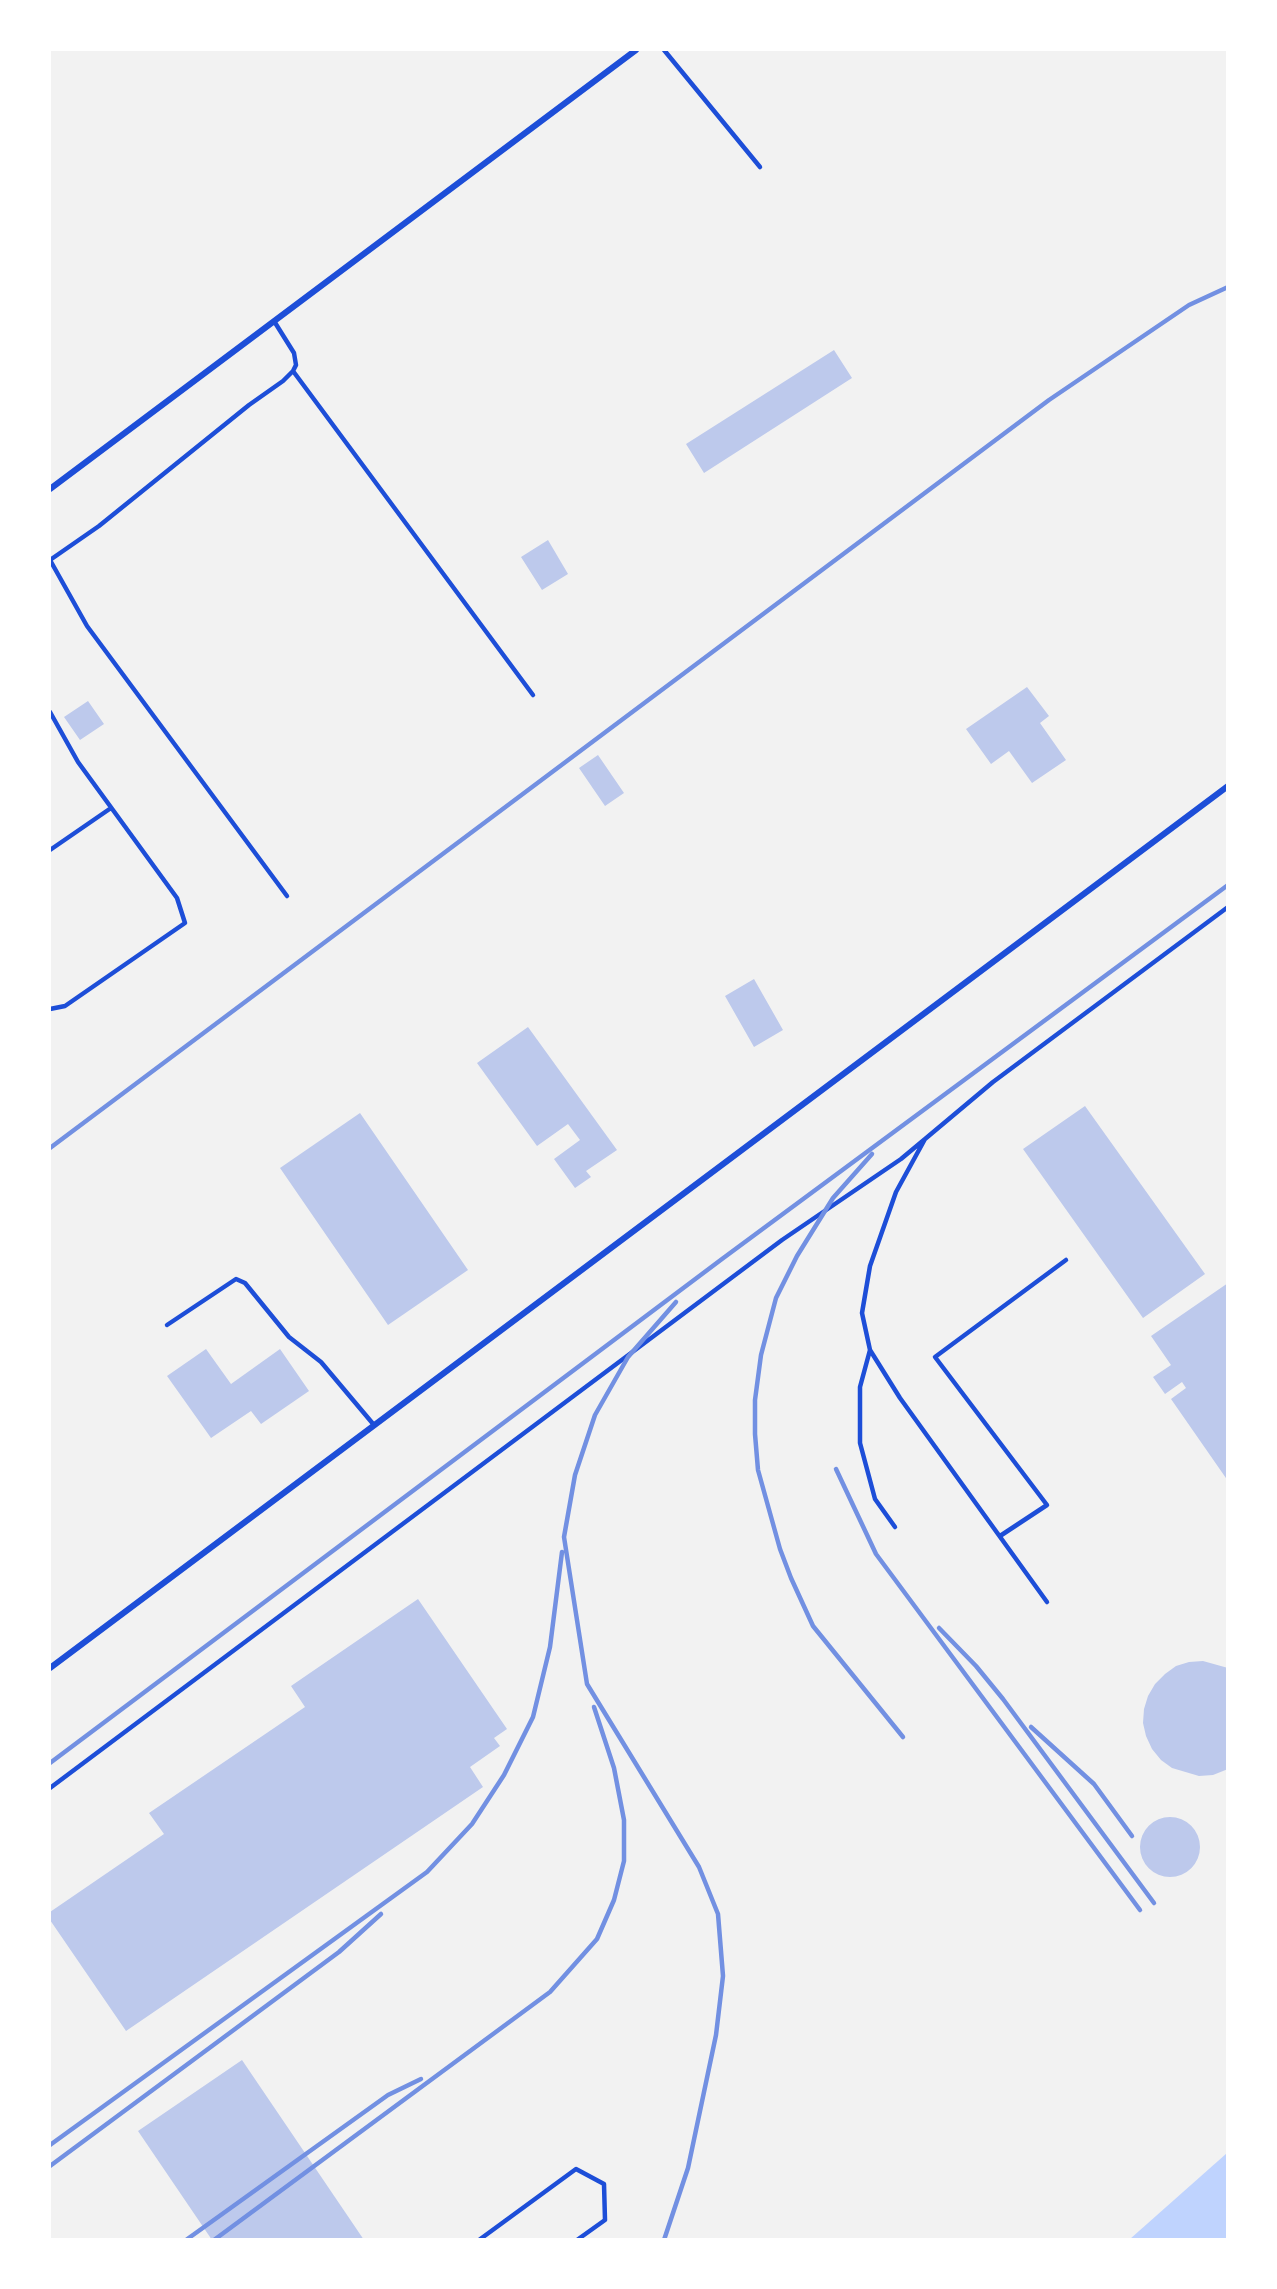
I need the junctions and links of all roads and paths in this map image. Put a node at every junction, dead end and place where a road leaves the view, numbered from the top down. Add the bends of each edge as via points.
1 (636, 50) edge
2 (664, 50) edge
3 (760, 167) dead end
4 (274, 321) junction
5 (293, 371) junction
6 (50, 489) edge
7 (50, 560) edge
8 (533, 695) dead end
9 (50, 712) edge
10 (1227, 786) edge
11 (111, 808) junction
12 (50, 850) edge
13 (287, 896) dead end
14 (1227, 907) edge
15 (50, 1009) edge
16 (925, 1139) junction
17 (1066, 1260) dead end
18 (167, 1325) dead end
19 (870, 1350) junction
20 (374, 1425) junction
21 (895, 1527) dead end
22 (1000, 1536) junction
23 (1047, 1602) dead end
24 (50, 1668) edge
25 (50, 1788) edge
26 (478, 2240) edge
27 (577, 2240) edge

1 - 4 street
2 - 3 lane
4 - 5 lane via 294,353
4 - 6 street
5 - 7 lane via 99,526
5 - 8 lane
7 - 13 lane via 87,626
9 - 11 lane via 78,762
10 - 20 street
11 - 12 lane
11 - 15 lane via 177,898 185,923 65,1006
14 - 16 lane via 993,1082
16 - 19 lane via 896,1192 870,1266 862,1313
16 - 25 lane via 782,1240
17 - 22 lane via 935,1357 1047,1505
18 - 20 lane via 236,1279 245,1283 289,1337 321,1362
19 - 21 lane via 860,1387 860,1443 875,1499
19 - 22 lane
20 - 24 street
22 - 23 lane
26 - 27 lane via 576,2169 604,2184 605,2220

